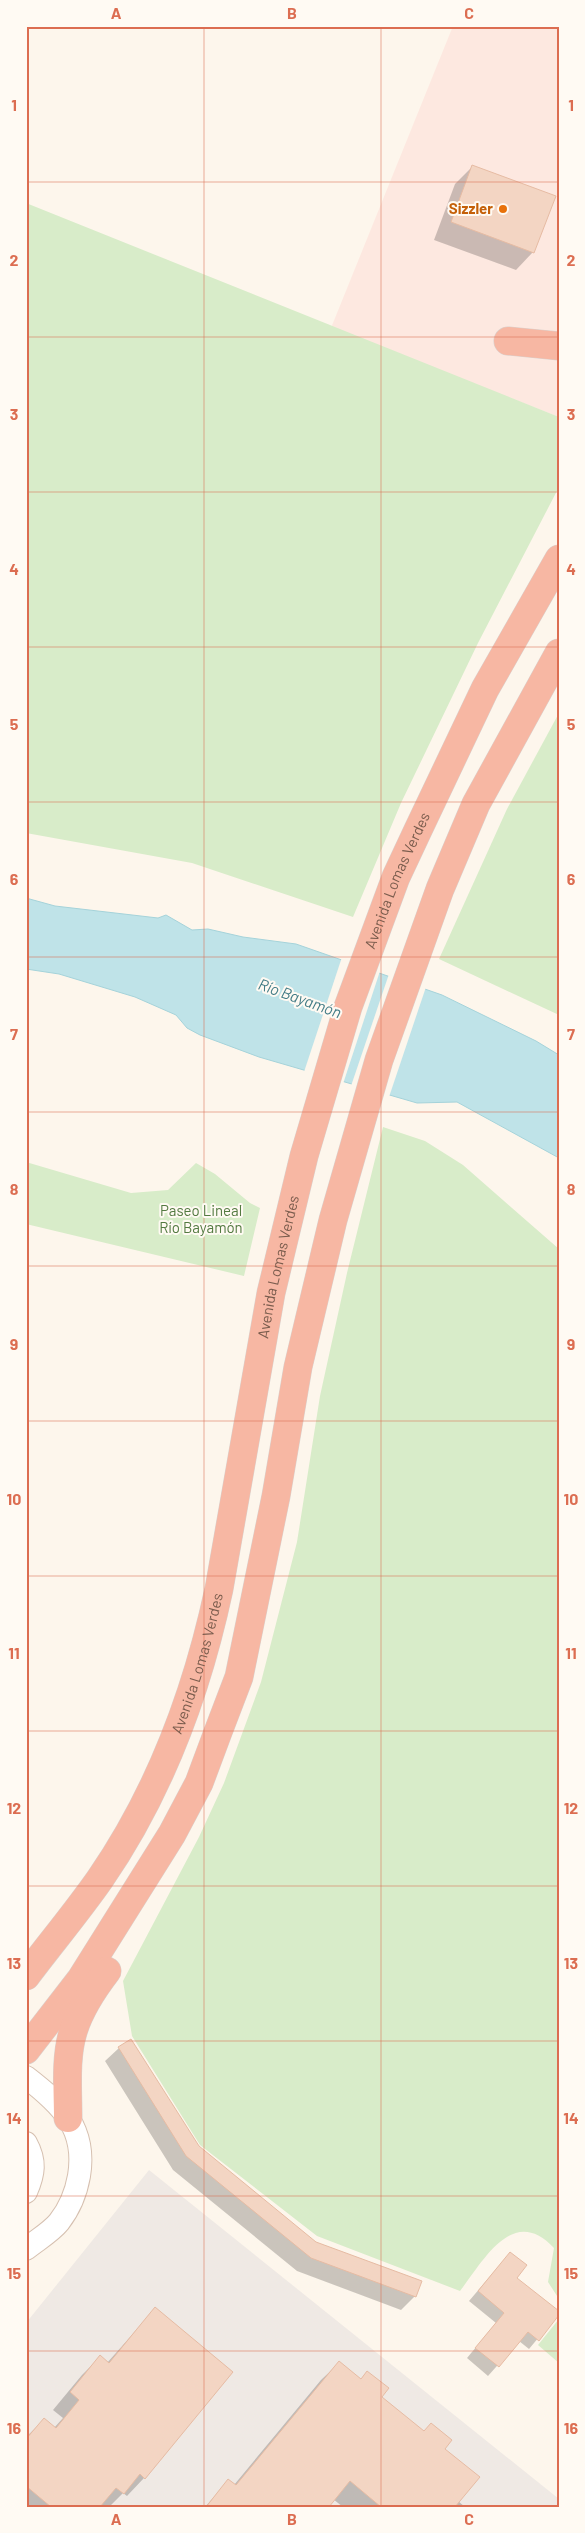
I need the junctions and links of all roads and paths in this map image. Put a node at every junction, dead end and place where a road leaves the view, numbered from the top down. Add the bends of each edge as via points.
1 (508, 341) dead end
2 (559, 346) edge
3 (559, 559) edge
4 (559, 653) edge
5 (124, 1912) junction
6 (26, 1976) edge
7 (26, 2050) edge
8 (26, 2077) edge
9 (68, 2118) junction
10 (26, 2144) edge
11 (26, 2192) edge
12 (26, 2249) edge

1 - 2 highway
3 - 6 highway, Avenida Lomas Verdes via 485,689 396,877 348,1007 309,1138 271,1293 220,1589 186,1709 152,1790 120,1846 100,1879
4 - 5 highway via 476,804 440,889 379,1060 333,1220 298,1367 276,1496 239,1677 199,1782 172,1834
5 - 7 highway via 81,1979
5 - 9 highway via 124,1938 116,1958 73,2032
8 - 9 street via 45,2092
9 - 12 street via 80,2145 81,2166 76,2190 58,2224
10 - 11 street via 34,2169

